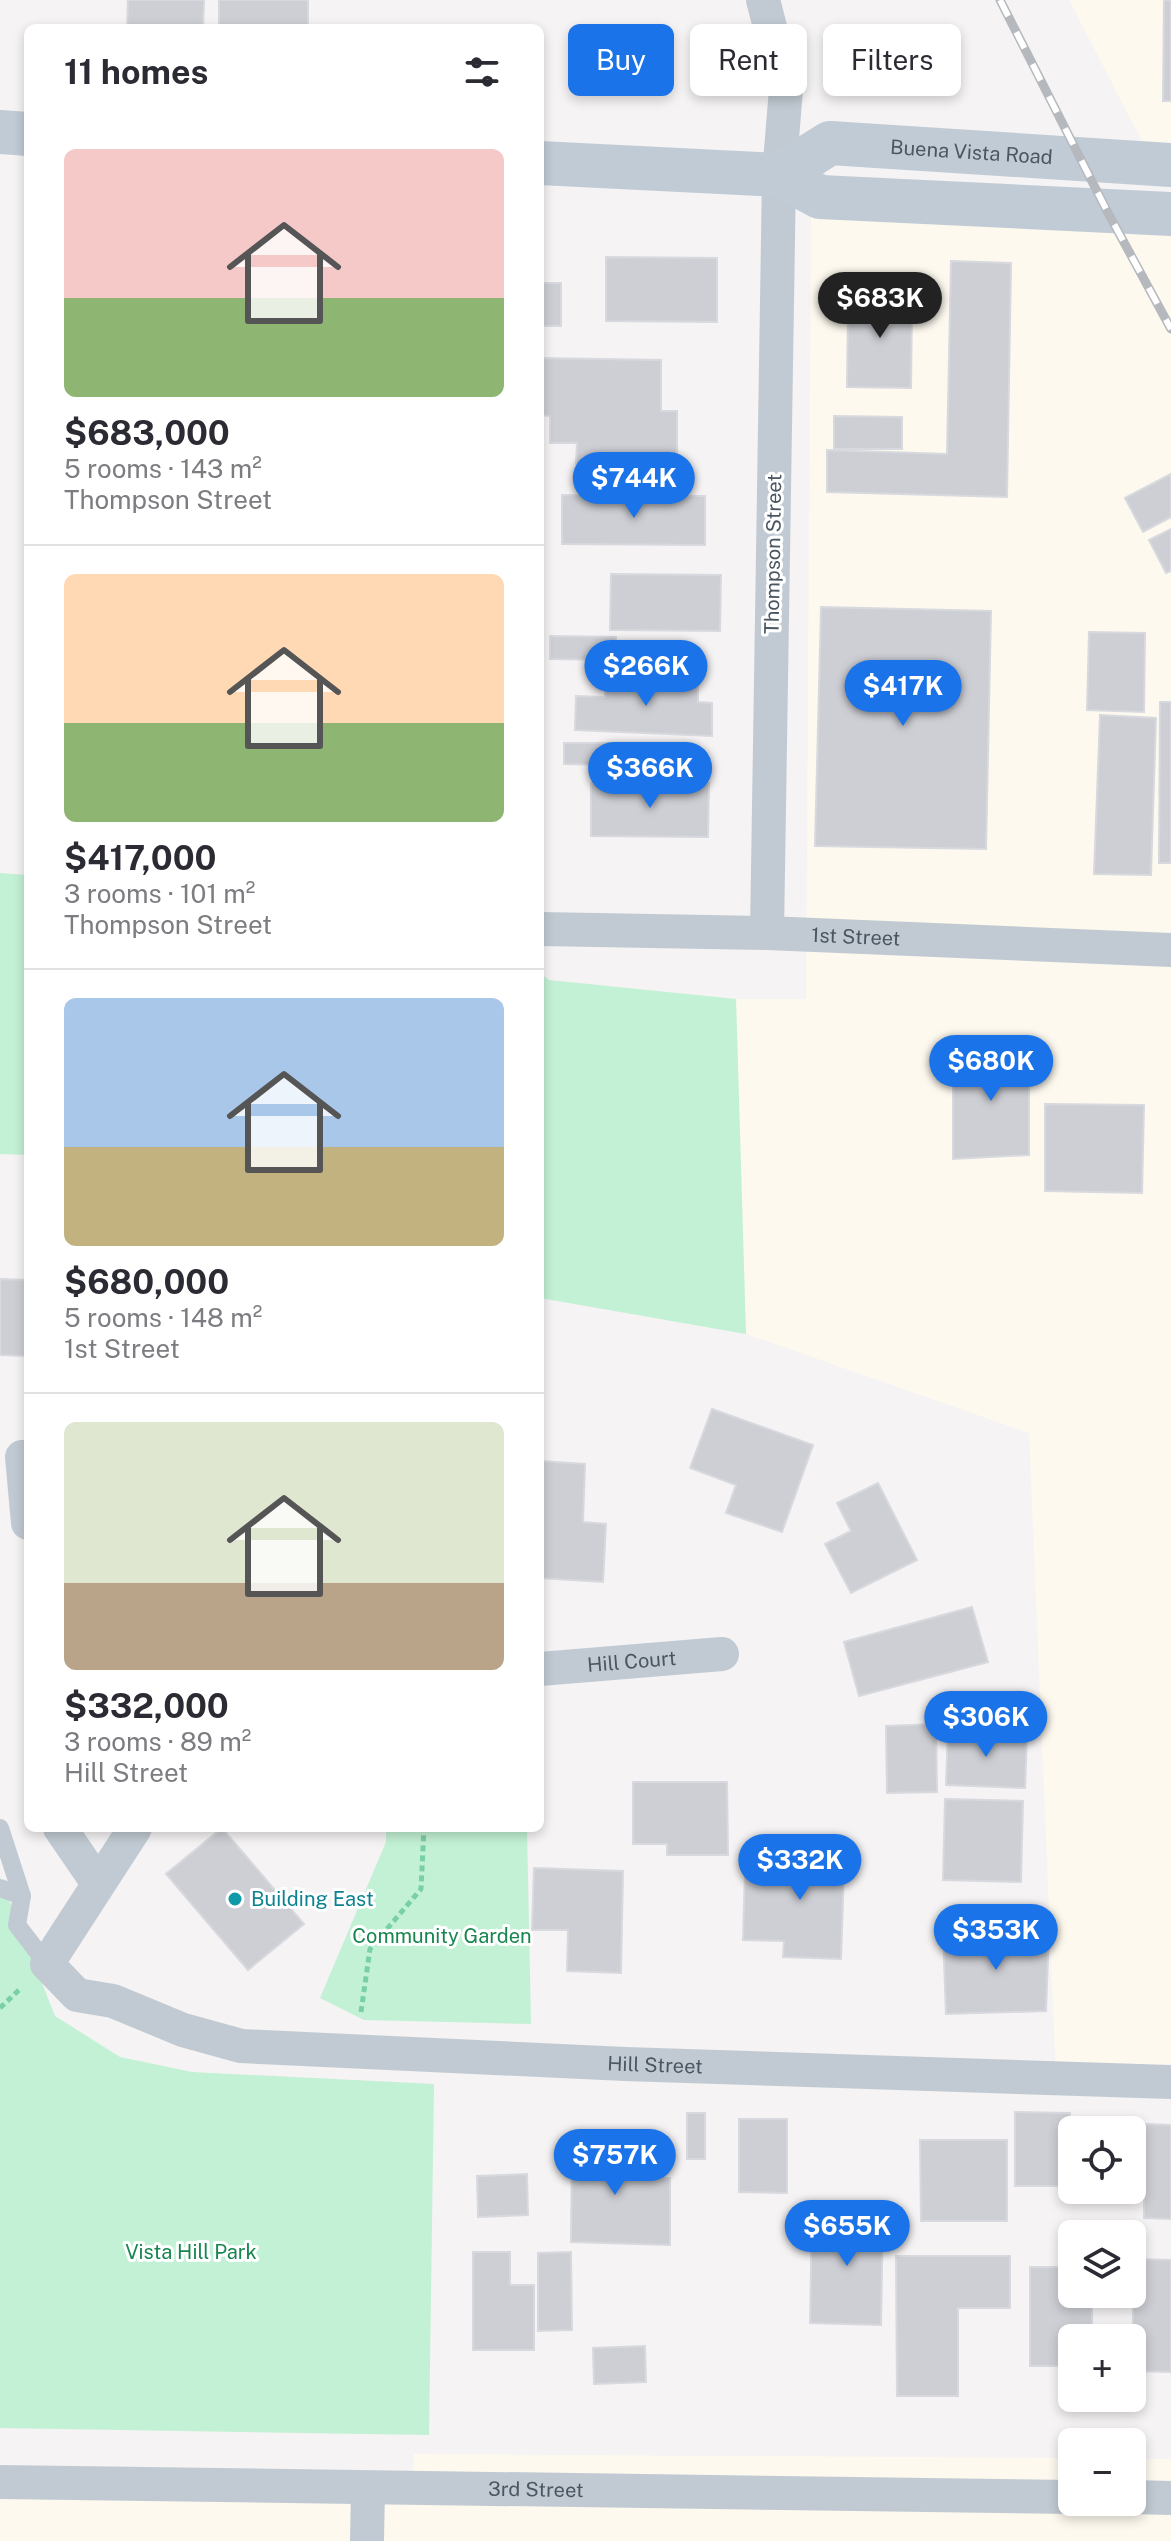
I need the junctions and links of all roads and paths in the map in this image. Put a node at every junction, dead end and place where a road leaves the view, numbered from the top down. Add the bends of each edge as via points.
1 (763, 0) edge
2 (0, 132) edge
3 (24, 134) edge
4 (544, 163) edge
5 (1171, 165) edge
6 (779, 175) junction
7 (1171, 214) edge
8 (544, 929) edge
9 (767, 933) junction
10 (1171, 950) edge
11 (24, 1457) edge
12 (24, 1479) edge
13 (722, 1654) dead end
14 (544, 1669) edge
15 (0, 1828) edge
16 (63, 1832) edge
17 (132, 1832) edge
18 (424, 1832) edge
19 (97, 1882) junction
20 (0, 1888) edge
21 (22, 1896) junction
22 (47, 1964) junction
23 (355, 2053) junction
24 (1171, 2082) edge
25 (0, 2482) edge
26 (368, 2489) junction
27 (1058, 2497) edge
28 (1146, 2497) edge
29 (1171, 2498) edge
30 (367, 2541) edge

1 - 6 street, Thompson Street via 786,89
2 - 3 street
4 - 6 street
5 - 6 street, Buena Vista Road via 830,143
6 - 7 street via 820,197
6 - 9 street, Thompson Street
8 - 9 street, 1st Street
9 - 10 street, 1st Street
11 - 12 street
13 - 14 street, Hill Court
15 - 21 lane
16 - 19 street
17 - 19 street
18 - 23 path via 421,1889 370,1949
19 - 22 street
20 - 21 lane
21 - 22 lane via 17,1925
22 - 23 street, Hill Street via 77,1995 113,2001 183,2030 241,2046
23 - 24 street, Hill Street
25 - 26 street, 3rd Street
26 - 27 street, 3rd Street
26 - 30 street
28 - 29 street

